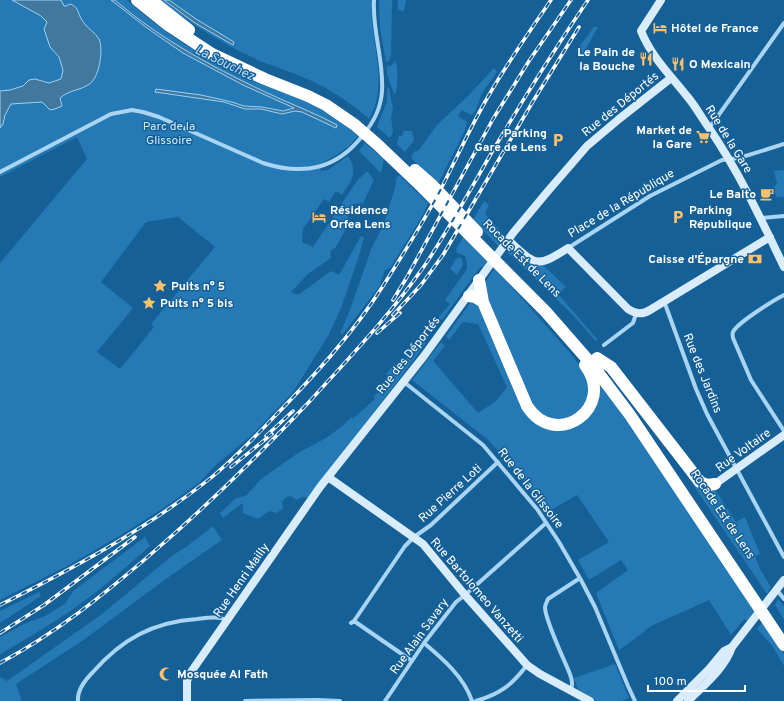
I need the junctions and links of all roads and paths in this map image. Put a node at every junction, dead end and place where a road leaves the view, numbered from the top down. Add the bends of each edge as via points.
1 (137, 0) edge
2 (151, 0) edge
3 (374, 0) edge
4 (661, 0) edge
5 (784, 23) edge
6 (671, 78) junction
7 (708, 128) junction
8 (784, 144) edge
9 (729, 159) junction
10 (0, 172) edge
11 (784, 216) edge
12 (761, 218) junction
13 (770, 237) junction
14 (506, 243) junction
15 (568, 248) junction
16 (784, 267) edge
17 (479, 280) junction
18 (784, 295) edge
19 (468, 296) junction
20 (664, 301) junction
21 (482, 302) junction
22 (636, 314) junction
23 (570, 339) junction
24 (604, 344) dead end
25 (597, 358) junction
26 (404, 382) junction
27 (784, 431) edge
28 (784, 435) edge
29 (498, 462) junction
30 (737, 469) junction
31 (328, 477) junction
32 (715, 484) joint
33 (546, 523) junction
34 (414, 537) junction
35 (784, 557) edge
36 (580, 578) junction
37 (784, 580) edge
38 (775, 592) junction
39 (465, 595) junction
40 (784, 599) edge
41 (227, 620) junction
42 (784, 631) edge
43 (424, 643) junction
44 (784, 645) edge
45 (412, 661) junction
46 (527, 666) junction
47 (716, 666) junction
48 (571, 690) junction
49 (317, 700) edge
50 (78, 701) edge
51 (187, 701) edge
52 (245, 701) edge
53 (340, 701) edge
54 (385, 701) edge
55 (472, 701) edge
56 (476, 701) edge
57 (590, 701) edge
58 (635, 701) edge
59 (677, 701) edge
60 (688, 701) edge

1 - 23 highway, Rocade Est de Lens via 168,25 212,54 320,102 355,125 518,283
2 - 25 highway, Rocade Est de Lens via 190,31 219,48 257,68 324,95 347,109 431,184 556,311
3 - 10 street via 382,86 376,116 356,144 327,165 297,170 263,163 143,112 132,110 99,119
4 - 6 street, Rue de la Gare via 640,27 647,44
5 - 7 street
6 - 7 street, Rue de la Gare via 687,96
6 - 14 street, Rue des Déportés via 587,146
7 - 9 street, Rue de la Gare
8 - 9 street, Place de la République
9 - 12 street, Rue de la Gare
9 - 15 street, Place de la République via 722,160 650,196
11 - 12 street
12 - 13 street, Rue de la Gare
13 - 16 street, Rue de la Gare
13 - 20 street
14 - 15 street, Place de la République via 536,262 550,259
14 - 17 street, Rue des Déportés
15 - 22 street, Place de la République
17 - 19 street, Rue des Déportés
17 - 21 highway
18 - 27 street via 764,306 733,333 751,380
19 - 21 highway
19 - 26 street, Rue des Déportés
20 - 22 street via 646,312
20 - 30 street, Rue des Jardins via 696,389
21 - 23 highway via 527,406 536,418 548,424 572,423 591,406 593,381 573,350
22 - 24 street via 633,323
23 - 44 highway, Rocade Est de Lens via 630,415
25 - 32 highway via 611,367 700,482
25 - 42 highway, Rocade Est de Lens via 658,443
26 - 29 street, Rue de la Glissoire via 483,445
26 - 31 street, Rue des Déportés
28 - 30 street, Rue Voltaire
29 - 33 street, Rue de la Glissoire
29 - 34 street, Rue Pierre Loti via 432,525
30 - 32 street, Rue Voltaire
30 - 35 street, Rue des Jardins
31 - 34 street, Rue Bartolomeo Vanzetti
31 - 41 street, Rue Henri Mailly
33 - 36 street, Rue de la Glissoire
33 - 39 street, Rue Alain Savary
34 - 39 street, Rue Bartolomeo Vanzetti via 423,544
34 - 45 street, Rue Pierre Loti via 353,622
36 - 48 street via 548,599 545,604 570,675 573,686
36 - 58 street, Rue de la Glissoire
37 - 38 street
38 - 40 street
38 - 47 street via 732,647 724,651
39 - 43 street, Rue Alain Savary via 456,602
39 - 46 street, Rue Bartolomeo Vanzetti
41 - 50 street via 220,617 178,620 145,631 104,659 87,679
41 - 51 street, Rue Henri Mailly via 191,672 187,681
43 - 45 street, Rue Alain Savary
43 - 55 street via 450,667
45 - 54 street, Rue Alain Savary
46 - 48 street, Rue Bartolomeo Vanzetti
46 - 56 street via 507,688
47 - 59 street
47 - 60 street
48 - 57 street, Rue Bartolomeo Vanzetti
49 - 52 street
49 - 53 street

